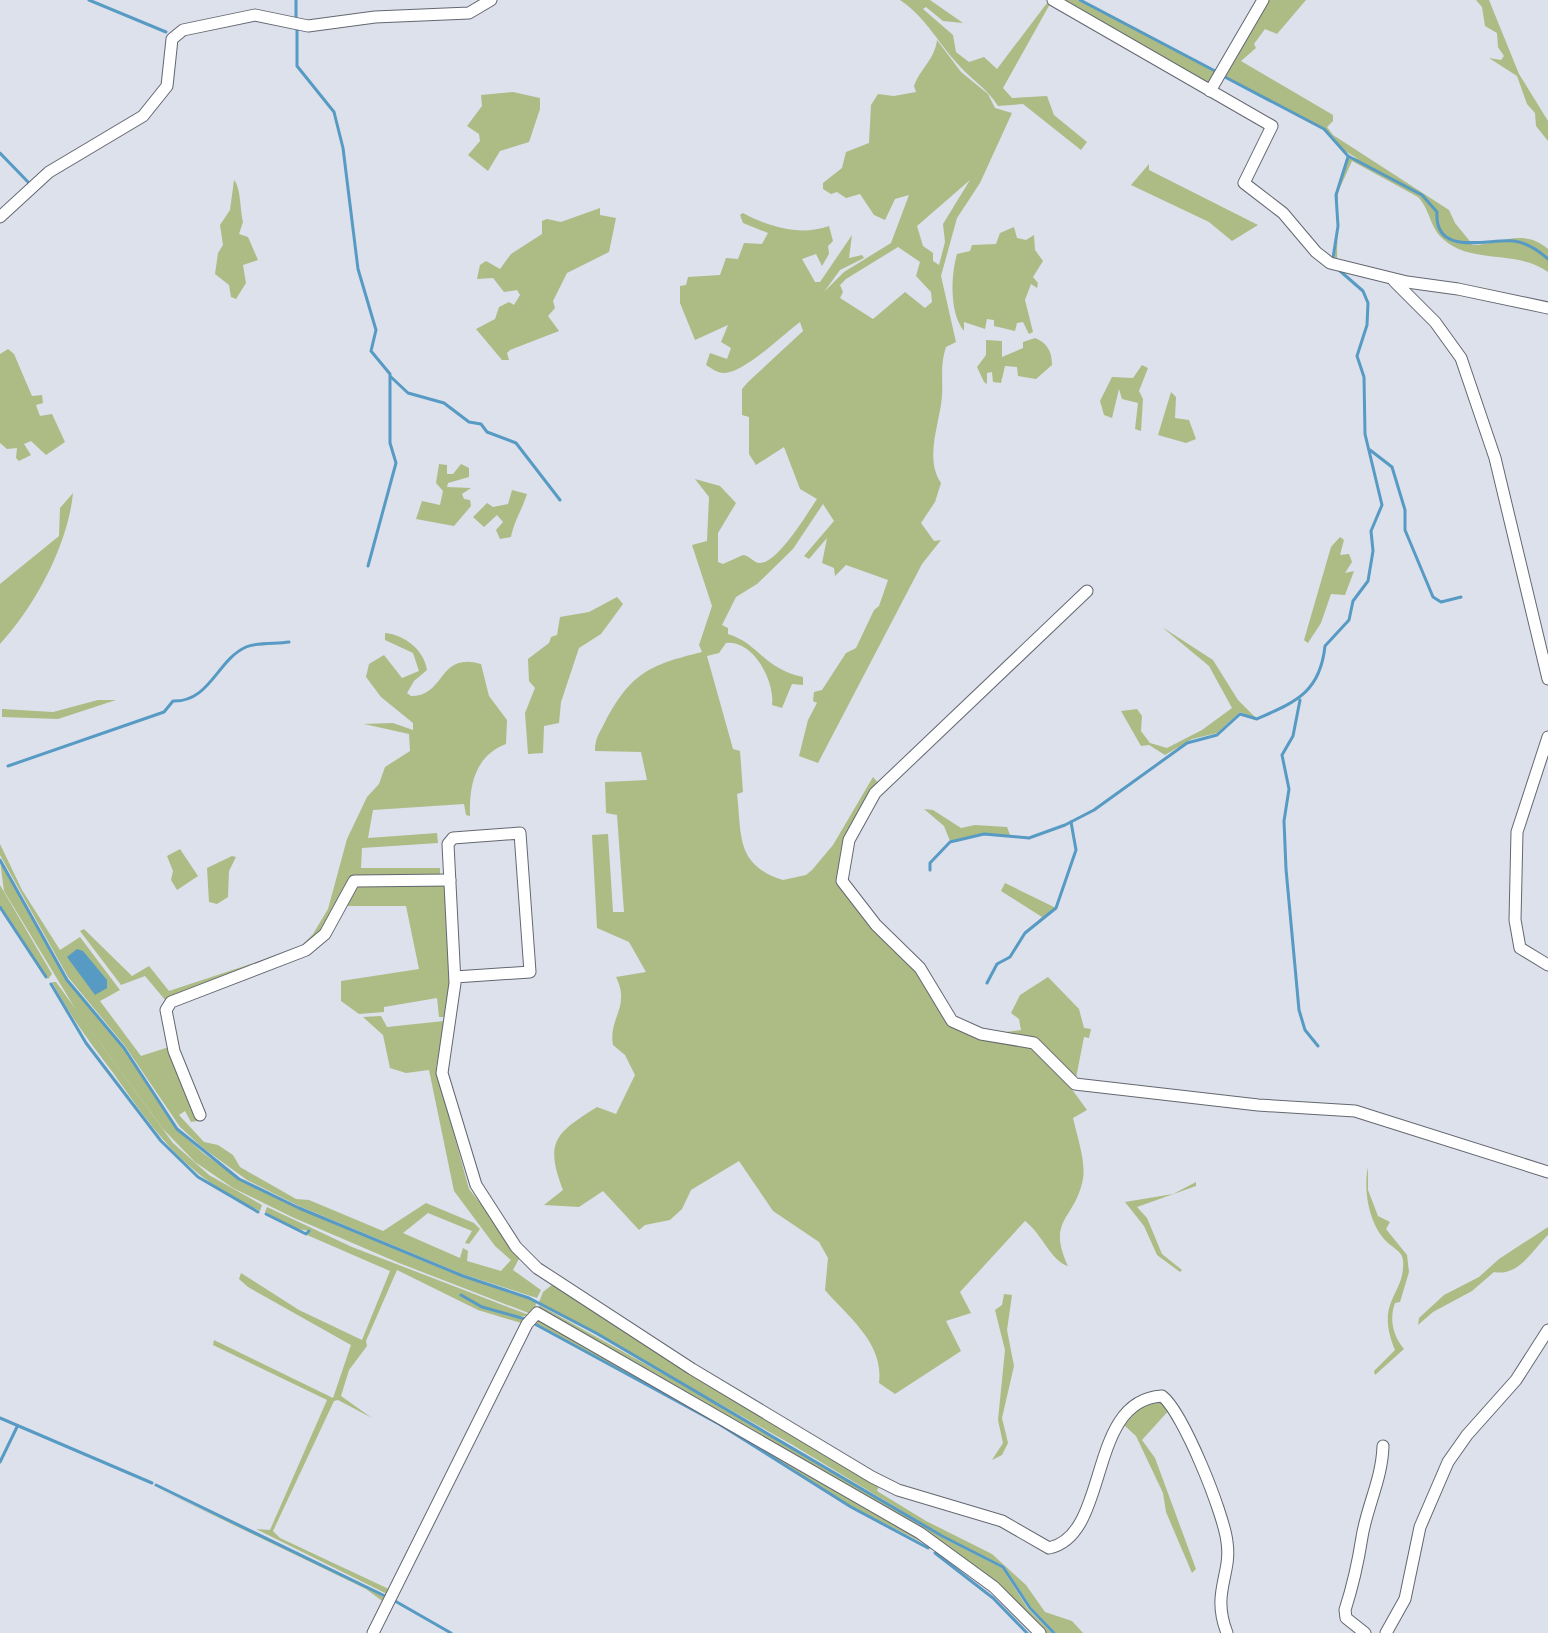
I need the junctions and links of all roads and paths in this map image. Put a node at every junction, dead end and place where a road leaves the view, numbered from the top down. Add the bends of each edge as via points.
1 (253, 0) edge
2 (491, 0) edge
3 (1053, 0) edge
4 (1263, 0) edge
5 (255, 15) junction
6 (1210, 91) junction
7 (0, 217) edge
8 (1392, 279) junction
9 (1548, 308) edge
10 (1087, 591) dead end
11 (1548, 679) edge
12 (1548, 737) edge
13 (450, 880) junction
14 (1548, 965) edge
15 (455, 977) junction
16 (200, 1115) dead end
17 (1548, 1172) edge
18 (1548, 1330) edge
19 (1383, 1446) dead end
20 (373, 1633) edge
21 (1040, 1633) edge
22 (1227, 1633) edge
23 (1365, 1633) edge
24 (1386, 1633) edge

1 - 5 street
2 - 5 street via 469,13 308,26
3 - 6 street
4 - 6 street
5 - 7 street via 174,34 167,86 143,116 49,172
6 - 8 street via 1272,126 1244,183 1283,213 1325,260
8 - 9 street
8 - 11 street via 1435,322 1461,358 1495,458
10 - 17 street via 875,793 844,854 841,873 850,894 920,968 952,1021 981,1034 1034,1043 1075,1084 1355,1111
12 - 14 street via 1517,832 1515,920 1520,948
13 - 15 street
13 - 15 street via 448,844 453,838 514,831 523,837 530,972
13 - 16 street via 354,881 325,934 306,950 171,1002 166,1010 174,1051
15 - 22 street via 442,1056 452,1115 476,1185 516,1247 537,1268 872,1477 1002,1521 1049,1548 1072,1538 1079,1527 1104,1454 1125,1415 1162,1396 1194,1446 1227,1541 1220,1607
18 - 24 street via 1516,1380 1448,1462 1420,1527 1405,1599
19 - 23 street via 1360,1564 1345,1610 1346,1618
20 - 21 street via 537,1313 920,1533 994,1587

